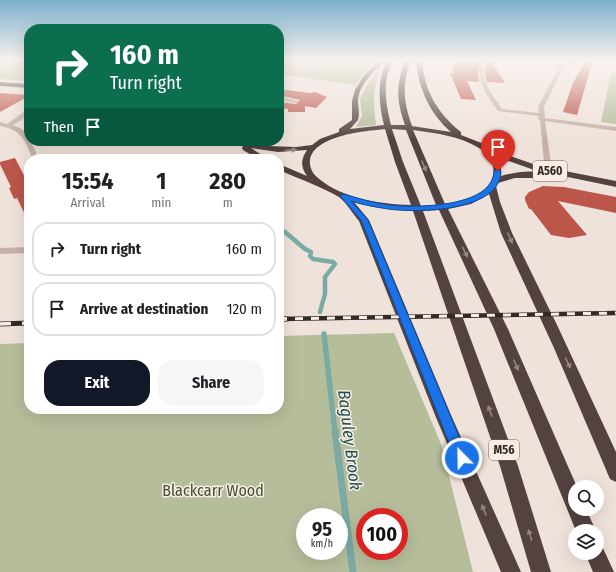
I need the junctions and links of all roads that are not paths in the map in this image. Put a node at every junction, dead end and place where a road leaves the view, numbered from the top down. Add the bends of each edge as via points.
1 (360, 87) edge
2 (384, 87) edge
3 (402, 87) edge
4 (423, 87) edge
5 (486, 87) edge
6 (551, 87) edge
7 (284, 99) edge
8 (296, 101) dead end
9 (24, 115) edge
10 (541, 117) junction
11 (0, 124) edge
12 (9, 126) junction
13 (616, 129) edge
14 (24, 134) edge
15 (338, 134) junction
16 (466, 139) junction
17 (243, 146) edge
18 (254, 146) edge
19 (316, 146) junction
20 (487, 151) junction
21 (256, 154) edge
22 (284, 169) edge
23 (548, 171) junction
24 (494, 183) junction
25 (616, 184) edge
26 (323, 186) junction
27 (616, 190) edge
28 (343, 196) junction
29 (24, 250) edge
30 (0, 251) edge
31 (616, 473) edge
32 (568, 488) edge
33 (599, 560) edge
34 (511, 572) edge
35 (542, 572) edge
36 (604, 572) edge

1 - 15 highway via 355,100 355,120
35 -> 2 highway, M56 via 509,466 390,134 383,101
3 -> 32 highway via 401,96 406,121 437,197 491,306
4 - 16 highway via 446,125
5 - 10 street via 500,110
6 - 10 street via 542,104
7 - 8 street
9 - 12 street
10 - 13 street
10 - 23 street
11 - 12 street
12 - 14 street via 17,128
15 - 16 highway, A560 via 369,128 407,127 442,132
15 - 19 highway, A560
16 - 20 highway, A560
17 - 21 highway, A560
18 -> 19 highway, A560 via 277,151
19 - 26 highway, A560 via 306,157 306,165 312,176
20 - 23 highway, A560
20 - 24 highway, A560 via 496,163 498,176
22 - 26 highway, A560
23 - 25 highway, A560
24 - 27 highway, A560 via 514,175 530,174
24 - 28 highway, A560 via 483,195 471,200 432,208 388,207
24 -> 31 highway via 495,202 509,238 593,417
26 - 28 highway, A560
34 -> 28 highway via 443,415 364,220
29 - 30 street
33 - 36 highway

